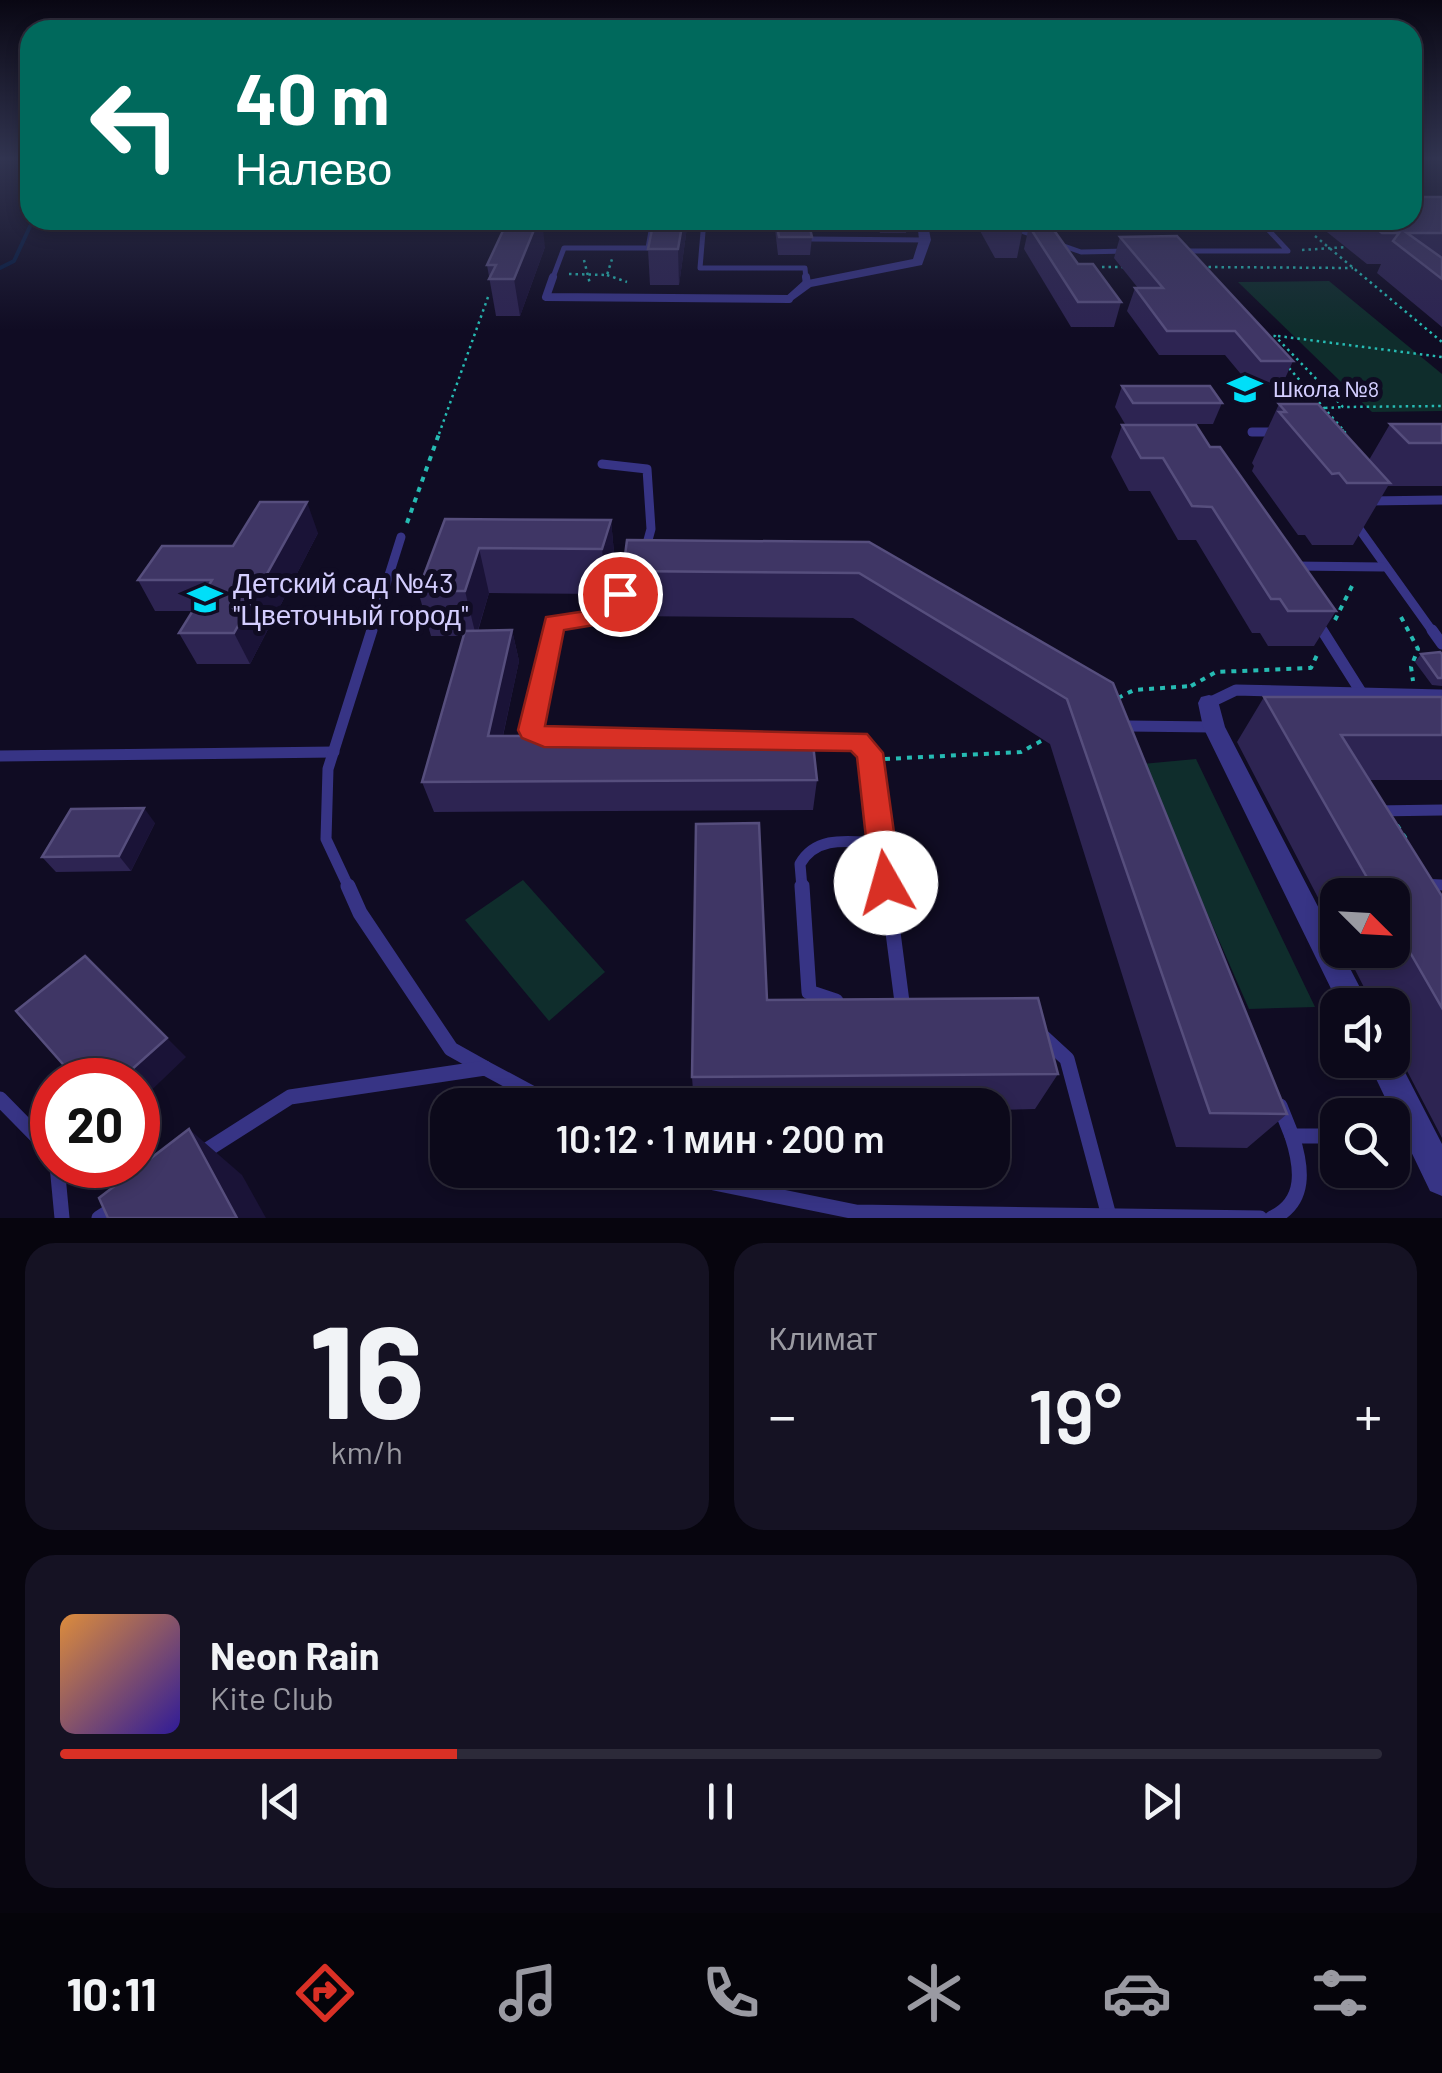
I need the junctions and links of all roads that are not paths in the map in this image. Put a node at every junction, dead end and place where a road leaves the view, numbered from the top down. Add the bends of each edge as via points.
1 (651, 230) edge
2 (703, 230) edge
3 (924, 230) edge
4 (1023, 230) edge
5 (1268, 230) edge
6 (812, 240) edge
7 (925, 240) junction
8 (1138, 252) edge
9 (1175, 252) edge
10 (808, 284) junction
11 (789, 298) joint
12 (1252, 432) dead end
13 (1293, 446) edge
14 (602, 464) dead end
15 (1442, 500) edge
16 (1356, 501) edge
17 (1350, 515) edge
18 (402, 537) road end
19 (1382, 567) junction
20 (1290, 580) edge
21 (1308, 608) edge
22 (1442, 644) edge
23 (1361, 692) junction
24 (1442, 695) edge
25 (1099, 708) edge
26 (1211, 715) junction
27 (1128, 726) junction
28 (563, 737) edge
29 (792, 739) edge
30 (1134, 740) edge
31 (334, 752) junction
32 (0, 756) edge
33 (1442, 810) edge
34 (1384, 826) edge
35 (881, 843) junction
36 (1411, 870) edge
37 (1442, 885) edge
38 (1346, 988) edge
39 (847, 1001) edge
40 (884, 1001) edge
41 (902, 1002) junction
42 (919, 1002) edge
43 (1027, 1024) edge
44 (486, 1068) junction
45 (523, 1088) edge
46 (0, 1099) edge
47 (1278, 1100) edge
48 (30, 1130) edge
49 (1292, 1136) junction
50 (1320, 1136) edge
51 (1410, 1142) edge
52 (178, 1168) edge
53 (1442, 1179) edge
54 (59, 1188) edge
55 (738, 1188) edge
56 (131, 1198) edge
57 (1117, 1217) edge
58 (62, 1218) edge
59 (99, 1218) edge
60 (1260, 1218) edge
61 (1272, 1218) edge

1 - 11 lane via 648,248 564,248 546,297
2 - 10 lane via 700,268 806,268
3 - 7 street
4 - 8 lane via 1081,252
5 - 9 lane via 1288,251
6 - 7 lane
7 - 10 street via 918,262
10 - 11 street
12 - 13 lane via 1282,432
14 - 28 lane via 648,469 651,529 642,567 624,569 615,601 592,618 560,619 552,627 531,730
15 - 16 lane
17 - 19 lane
18 - 31 lane
19 - 20 lane via 1282,566
19 - 22 lane
21 - 23 lane
23 - 24 lane
23 - 26 lane via 1236,690
25 - 27 lane
26 - 27 lane
26 - 38 street
27 - 30 lane
29 - 35 lane via 865,746
31 - 32 lane
31 - 44 lane via 326,839 360,913 451,1050
33 - 34 lane via 1375,811
35 - 39 lane via 821,842 800,864 810,992
35 - 41 lane
36 - 37 lane via 1423,891
40 - 41 lane
41 - 42 lane
43 - 57 lane via 1068,1060
44 - 45 lane
44 - 52 lane via 290,1097
46 - 48 lane
47 - 49 lane
49 - 50 lane
49 - 61 lane via 1304,1172 1288,1209
51 - 53 street
54 - 58 lane
55 - 57 lane via 856,1212
56 - 59 lane
57 - 60 lane

